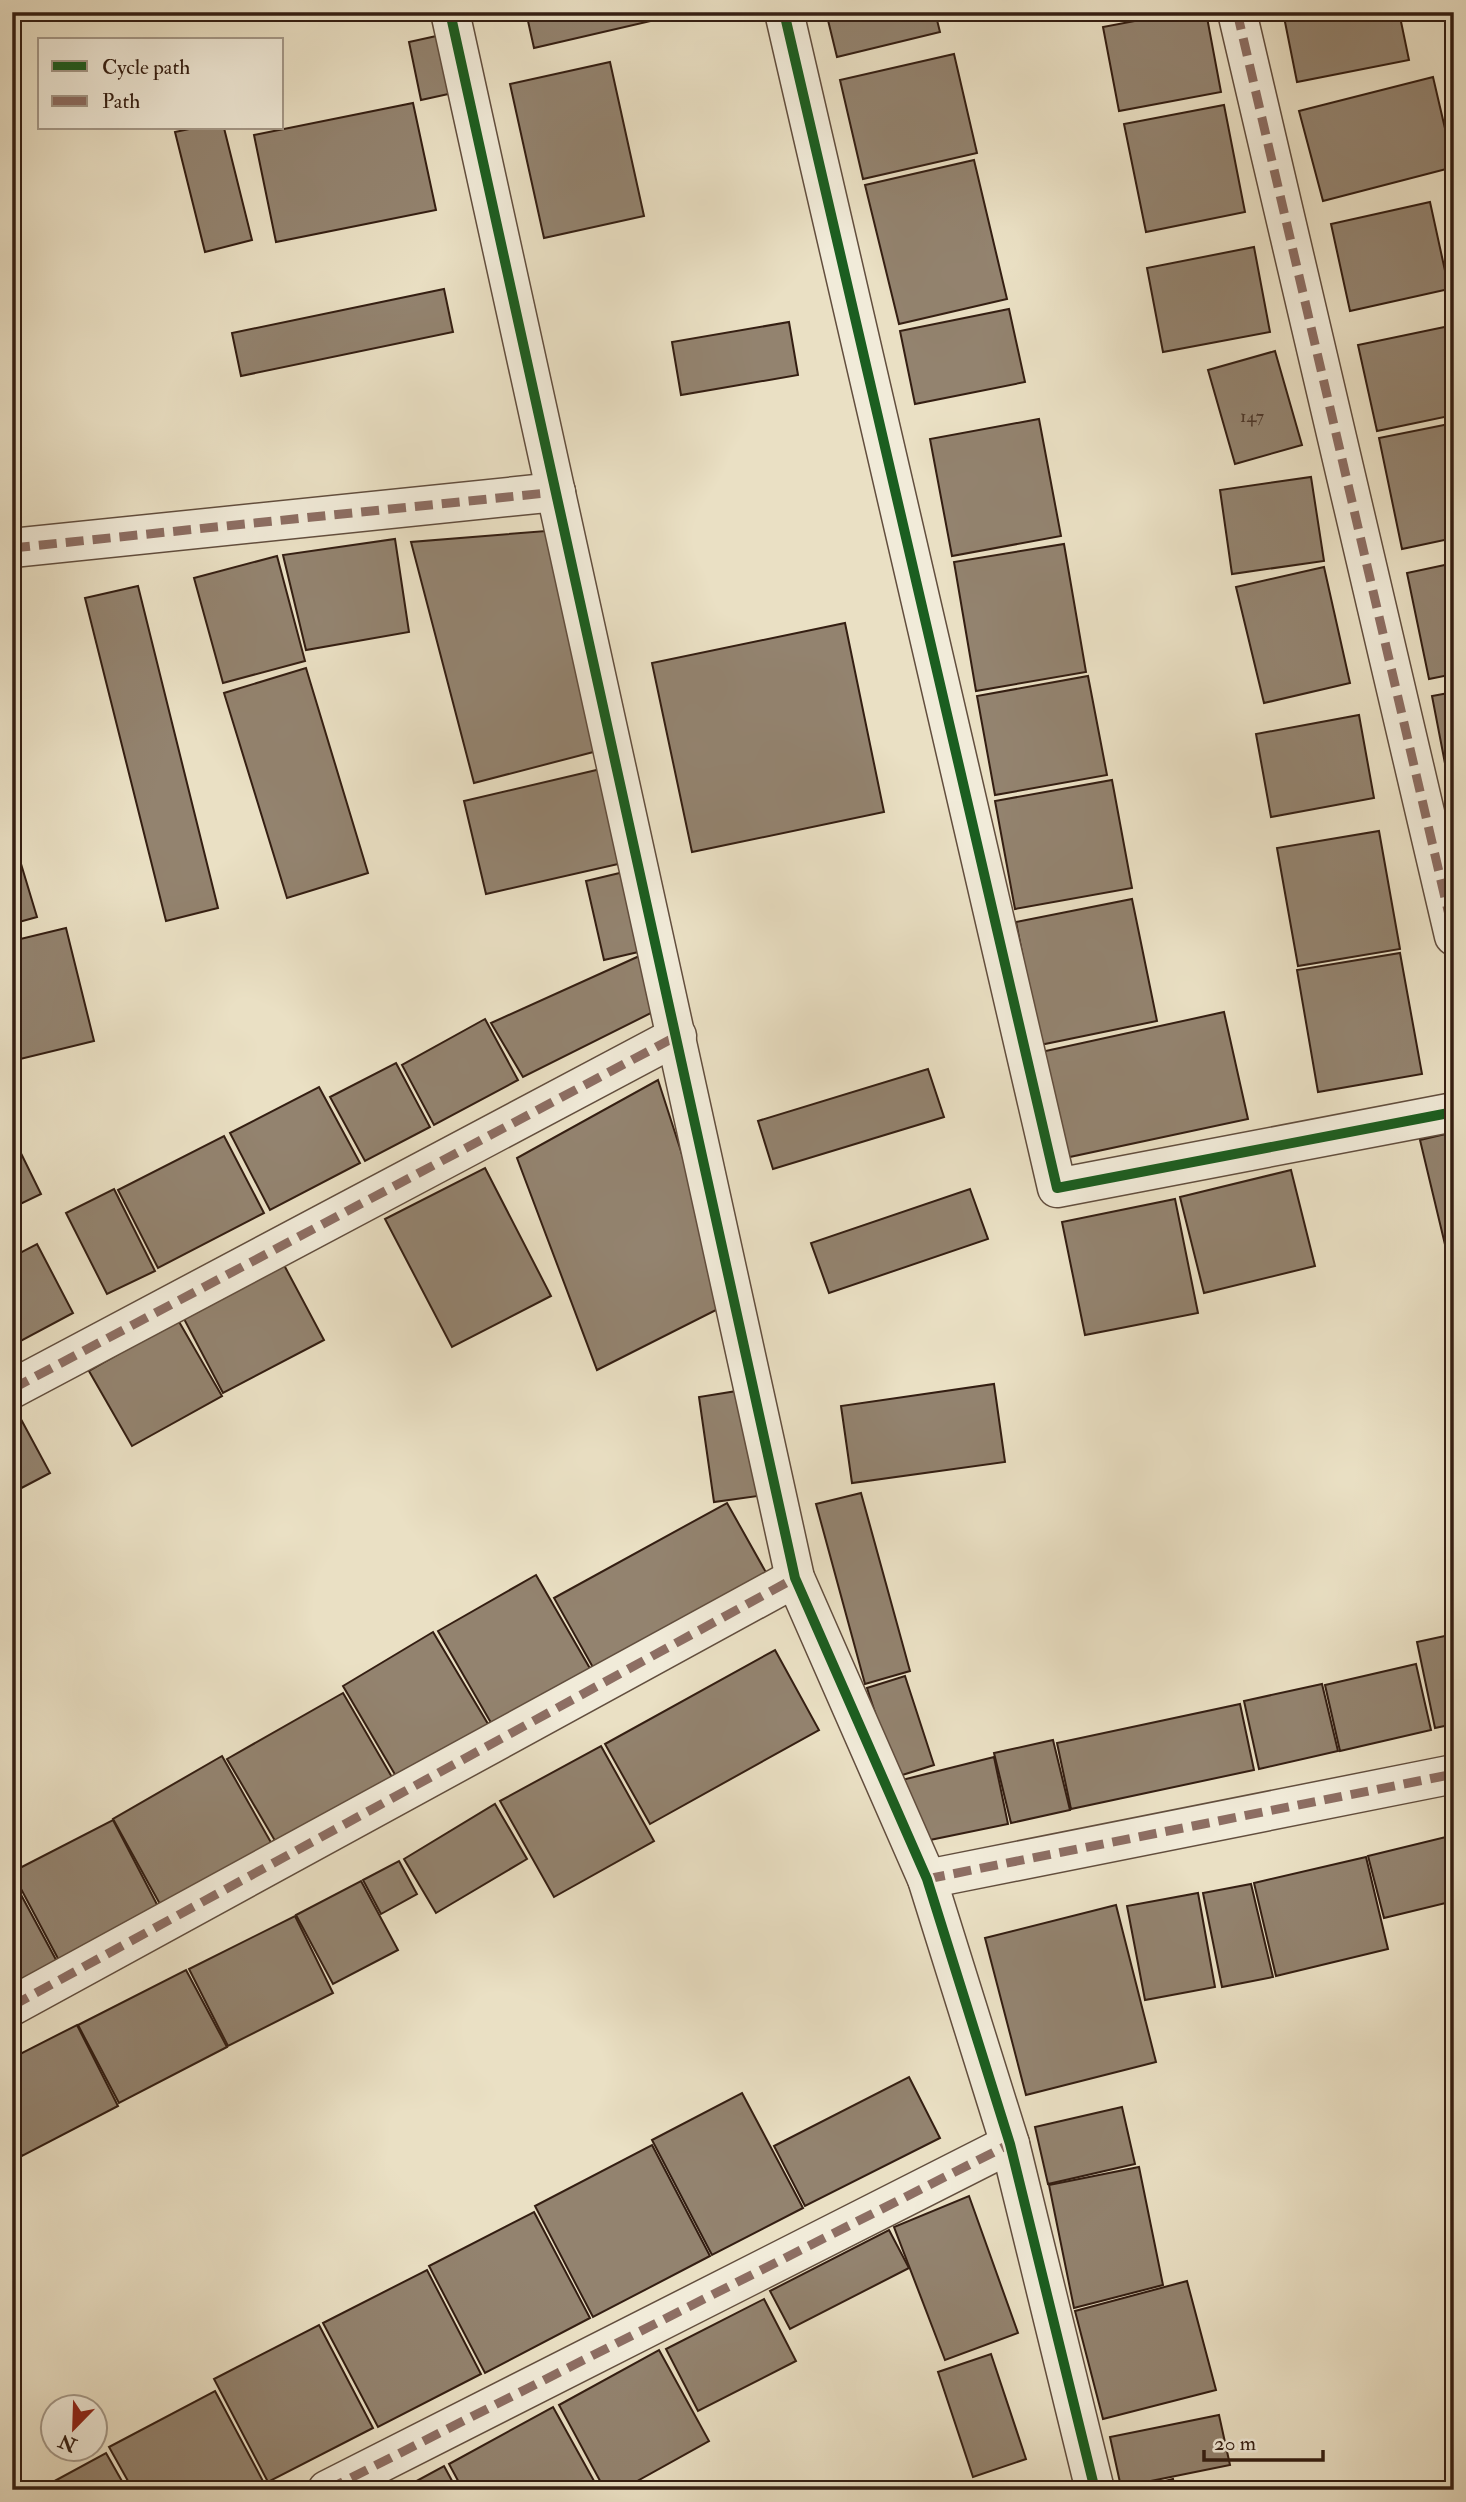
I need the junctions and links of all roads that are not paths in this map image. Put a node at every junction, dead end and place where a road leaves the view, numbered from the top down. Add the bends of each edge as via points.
1 (450, 12) edge
2 (784, 12) edge
3 (1237, 12) edge
4 (556, 492) junction
5 (12, 548) edge
6 (1454, 936) edge
7 (677, 1036) junction
8 (1454, 1112) edge
9 (12, 1389) edge
10 (795, 1578) junction
11 (1454, 1774) edge
12 (927, 1880) junction
13 (12, 2006) edge
14 (1010, 2144) junction
15 (327, 2490) edge
16 (1095, 2490) edge

1 - 4 street
2 - 8 street via 1057,1188
3 - 6 street
4 - 5 street
4 - 7 street
7 - 9 street
7 - 10 street
10 - 12 street
10 - 13 street
11 - 12 street
12 - 14 street
14 - 15 street
14 - 16 street

